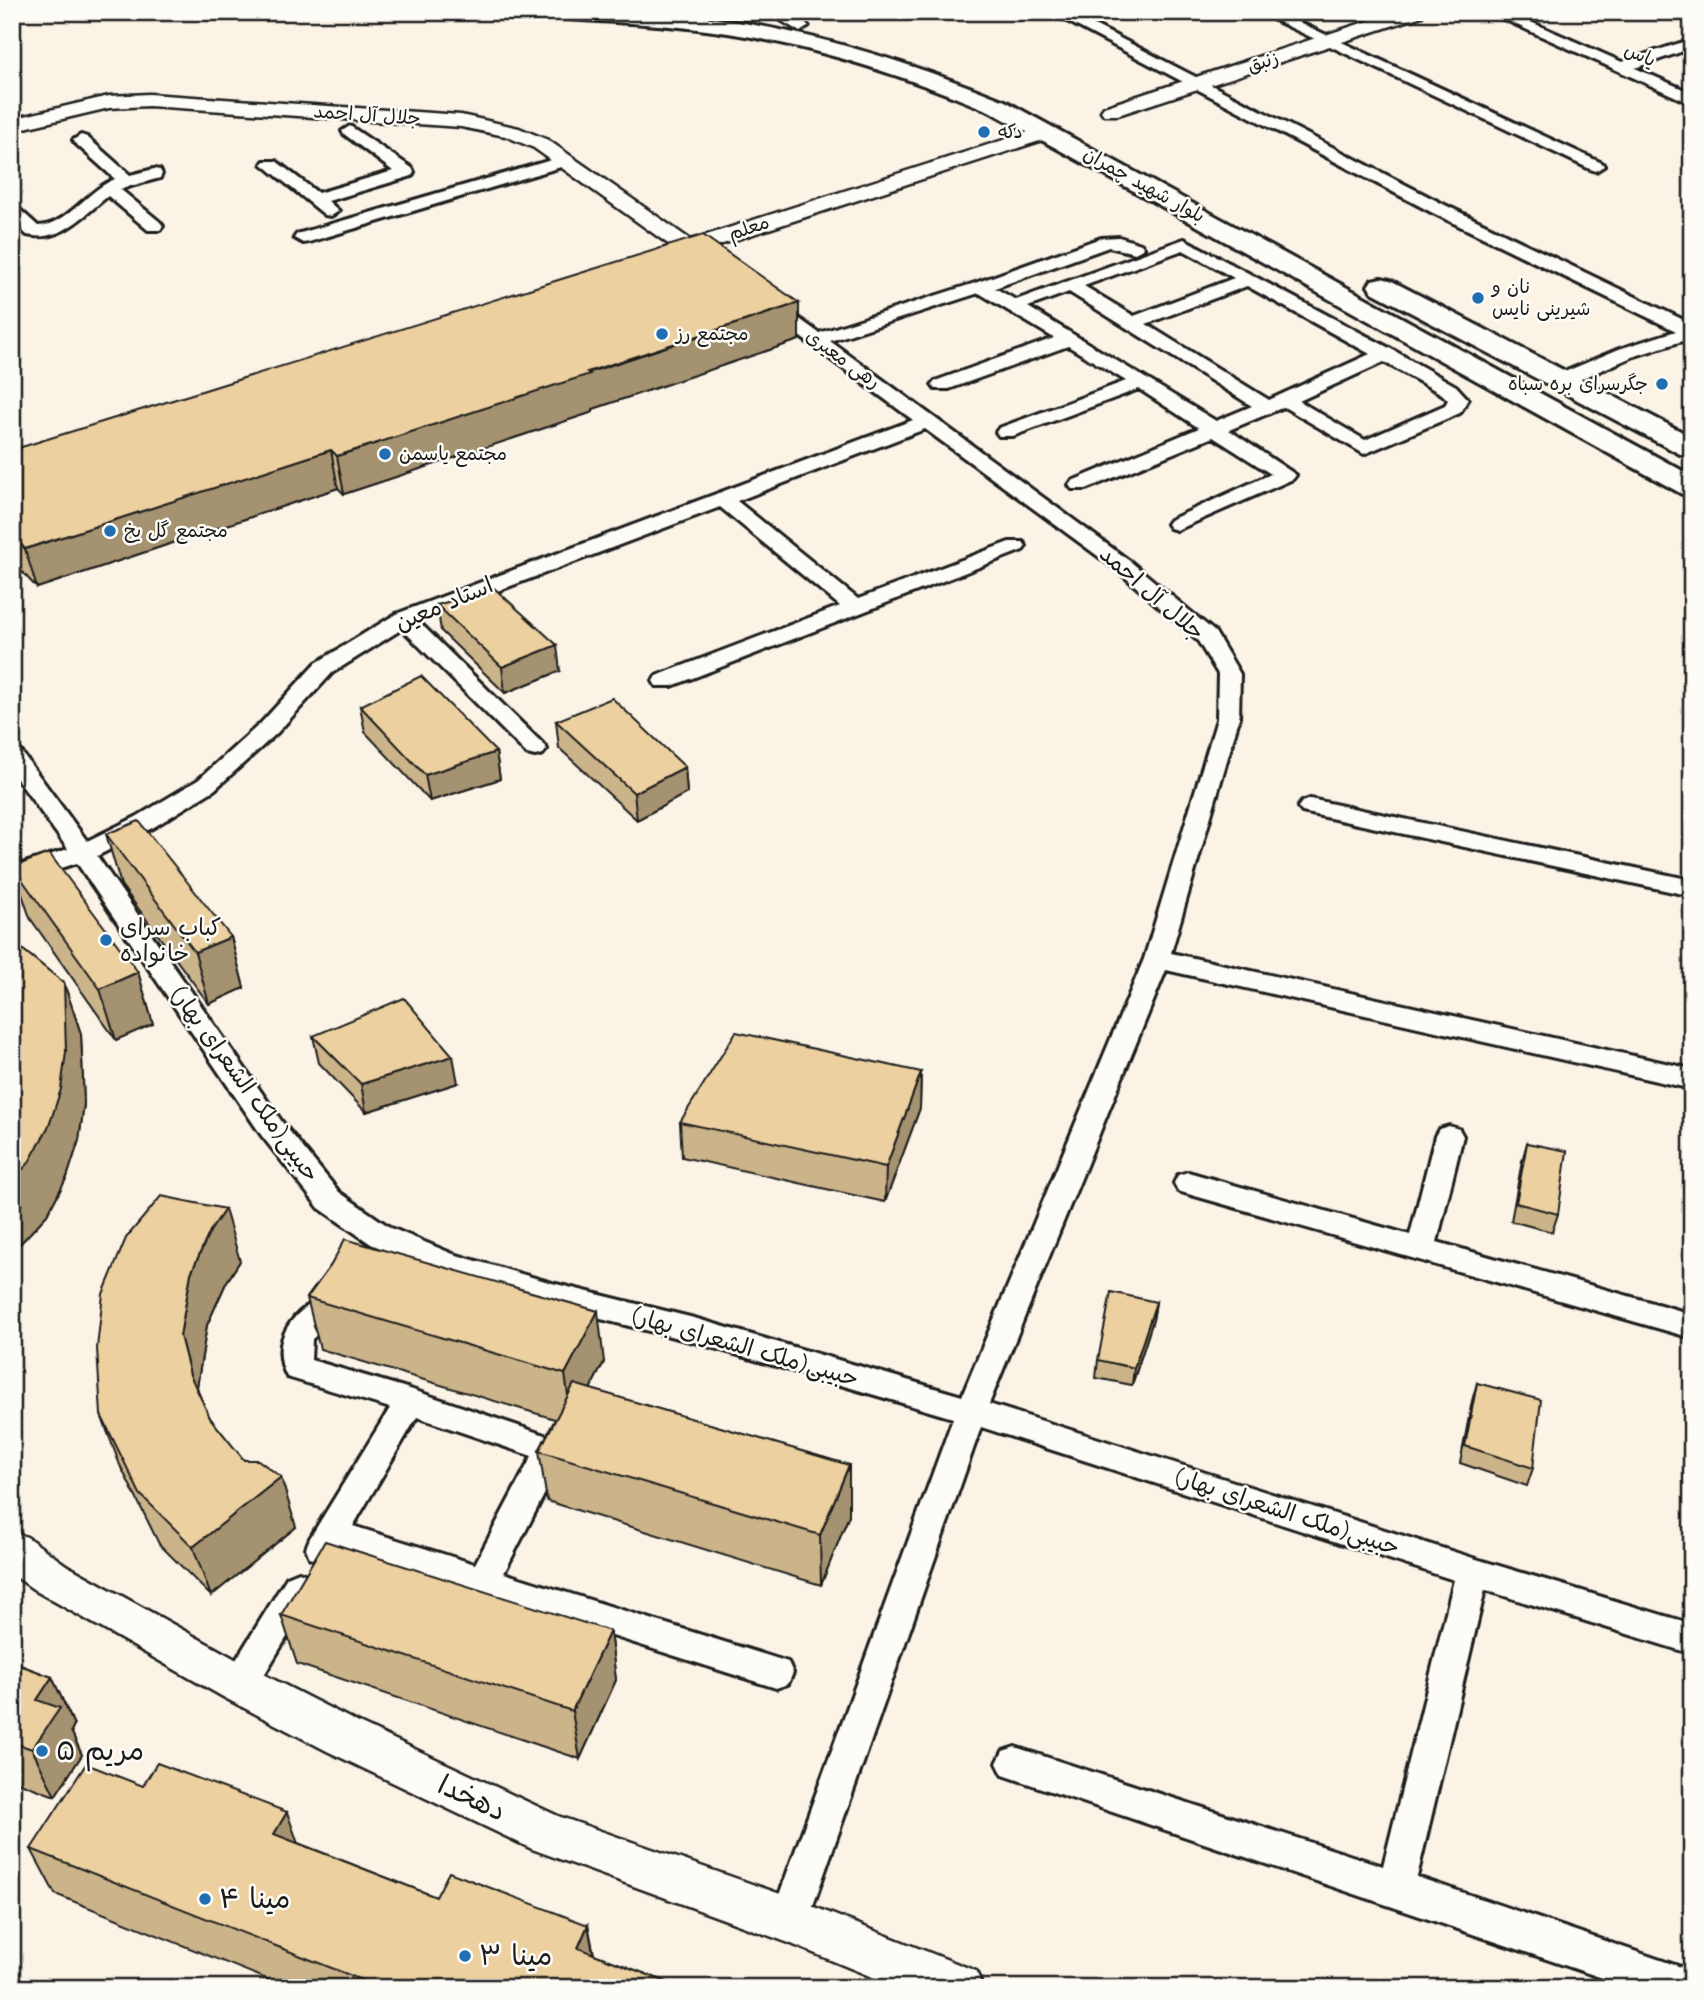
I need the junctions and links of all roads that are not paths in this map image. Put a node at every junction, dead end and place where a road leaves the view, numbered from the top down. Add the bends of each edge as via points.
1 (552, 12) edge
2 (705, 12) edge
3 (776, 12) edge
4 (1057, 12) edge
5 (1265, 12) edge
6 (1415, 12) edge
7 (1495, 12) edge
8 (800, 26) junction
9 (1328, 41) junction
10 (1692, 43) edge
11 (928, 57) dead end
12 (952, 65) dead end
13 (1620, 68) junction
14 (1194, 84) junction
15 (1003, 85) dead end
16 (1692, 99) edge
17 (12, 125) edge
18 (1097, 125) joint
19 (351, 131) dead end
20 (1048, 132) junction
21 (82, 139) dead end
22 (565, 161) junction
23 (270, 164) dead end
24 (1596, 166) dead end
25 (154, 174) dead end
26 (127, 181) junction
27 (109, 188) junction
28 (316, 200) junction
29 (12, 212) edge
30 (349, 225) junction
31 (155, 226) dead end
32 (303, 238) dead end
33 (688, 248) junction
34 (1135, 248) dead end
35 (649, 261) edge
36 (710, 263) edge
37 (1364, 276) dead end
38 (1248, 279) junction
39 (1070, 285) junction
40 (981, 287) junction
41 (752, 294) edge
42 (1016, 306) junction
43 (1133, 323) junction
44 (1692, 332) edge
45 (817, 340) junction
46 (1070, 340) junction
47 (1386, 354) junction
48 (1562, 380) junction
49 (1141, 382) junction
50 (942, 385) dead end
51 (1276, 403) junction
52 (929, 421) junction
53 (1213, 428) junction
54 (1006, 432) dead end
55 (1692, 449) edge
56 (1079, 485) dead end
57 (1692, 488) edge
58 (721, 498) junction
59 (1177, 524) dead end
60 (1016, 546) dead end
61 (855, 607) junction
62 (404, 619) junction
63 (664, 681) dead end
64 (535, 750) dead end
65 (12, 755) edge
66 (1310, 807) dead end
67 (83, 853) junction
68 (12, 876) edge
69 (1692, 888) edge
70 (1157, 959) junction
71 (1692, 1079) edge
72 (1449, 1136) dead end
73 (1188, 1183) dead end
74 (1421, 1249) junction
75 (330, 1307) edge
76 (1692, 1326) edge
77 (410, 1402) junction
78 (971, 1411) junction
79 (331, 1533) junction
80 (12, 1550) edge
81 (1473, 1572) junction
82 (484, 1580) junction
83 (1692, 1639) edge
84 (776, 1673) dead end
85 (240, 1684) junction
86 (1015, 1763) dead end
87 (1396, 1888) junction
88 (789, 1920) junction
89 (959, 1988) edge
90 (1687, 1988) edge

1 - 20 main road, بلوار شهید چمران via 701,23 792,40 967,93
2 - 8 main road
3 - 8 street
4 - 14 street
5 - 9 street
6 - 9 street, زنبق
7 - 13 street, یاس
8 - 11 main road
9 - 14 street, زنبق
9 - 24 street
10 - 13 street
12 - 15 main road
13 - 16 street, یاس
14 - 18 street, زنبق
14 - 44 street
17 - 22 street, جلال آل احمد via 109,102 149,100 461,121 525,135
18 - 20 main road
19 - 28 street via 405,172
20 - 33 street, معلم
20 - 57 main road, بلوار شهید چمران
21 - 26 street
22 - 30 street
22 - 33 street, جلال آل احمد
23 - 28 street
25 - 26 street
26 - 27 street
27 - 29 street via 67,221 43,232 33,231
27 - 31 street
28 - 30 street
30 - 32 street
33 - 35 street, معلم
33 - 36 street
34 - 40 street via 1107,242
37 - 48 main road
38 - 39 street via 1184,244
38 - 43 street
38 - 47 street
39 - 42 street
39 - 43 street
40 - 42 street
40 - 45 street
41 - 45 street, رهی معیری
42 - 46 street
43 - 51 street
44 - 48 street via 1640,346
45 - 52 street, رهی معیری
46 - 49 street
46 - 50 street
47 - 51 street
47 - 51 street via 1449,390 1458,400 1453,409 1364,448
48 - 55 main road
49 - 53 street
49 - 54 street
51 - 53 street
52 - 58 street, استاد معین
52 - 70 street, جلال آل احمد via 1125,566 1207,637 1229,674 1228,719
53 - 56 street
53 - 59 street via 1286,475
58 - 61 street
58 - 62 street, استاد معین
60 - 61 street
61 - 63 street
62 - 64 street
62 - 67 street, استاد معین via 324,668 269,728 206,785
65 - 67 street, حبیبی(ملک الشعرای بهار)
66 - 69 street
67 - 68 street, استاد معین
67 - 78 street, حبیبی(ملک الشعرای بهار) via 272,1129 329,1200 381,1236 445,1263 540,1292 694,1330
70 - 71 street
70 - 78 street, جلال آل احمد
72 - 74 street
73 - 74 street
74 - 76 street
75 - 77 street via 301,1327 292,1349 298,1368
77 - 79 street
77 - 82 street via 551,1450
78 - 81 street, حبیبی(ملک الشعرای بهار)
78 - 88 street, جلال آل احمد
79 - 82 street
79 - 85 street
80 - 85 street, دهخدا via 51,1578
81 - 83 street, حبیبی(ملک الشعرای بهار)
81 - 87 street
82 - 84 street
85 - 88 street, دهخدا via 548,1834
86 - 87 street
87 - 90 street
88 - 89 street, دهخدا

